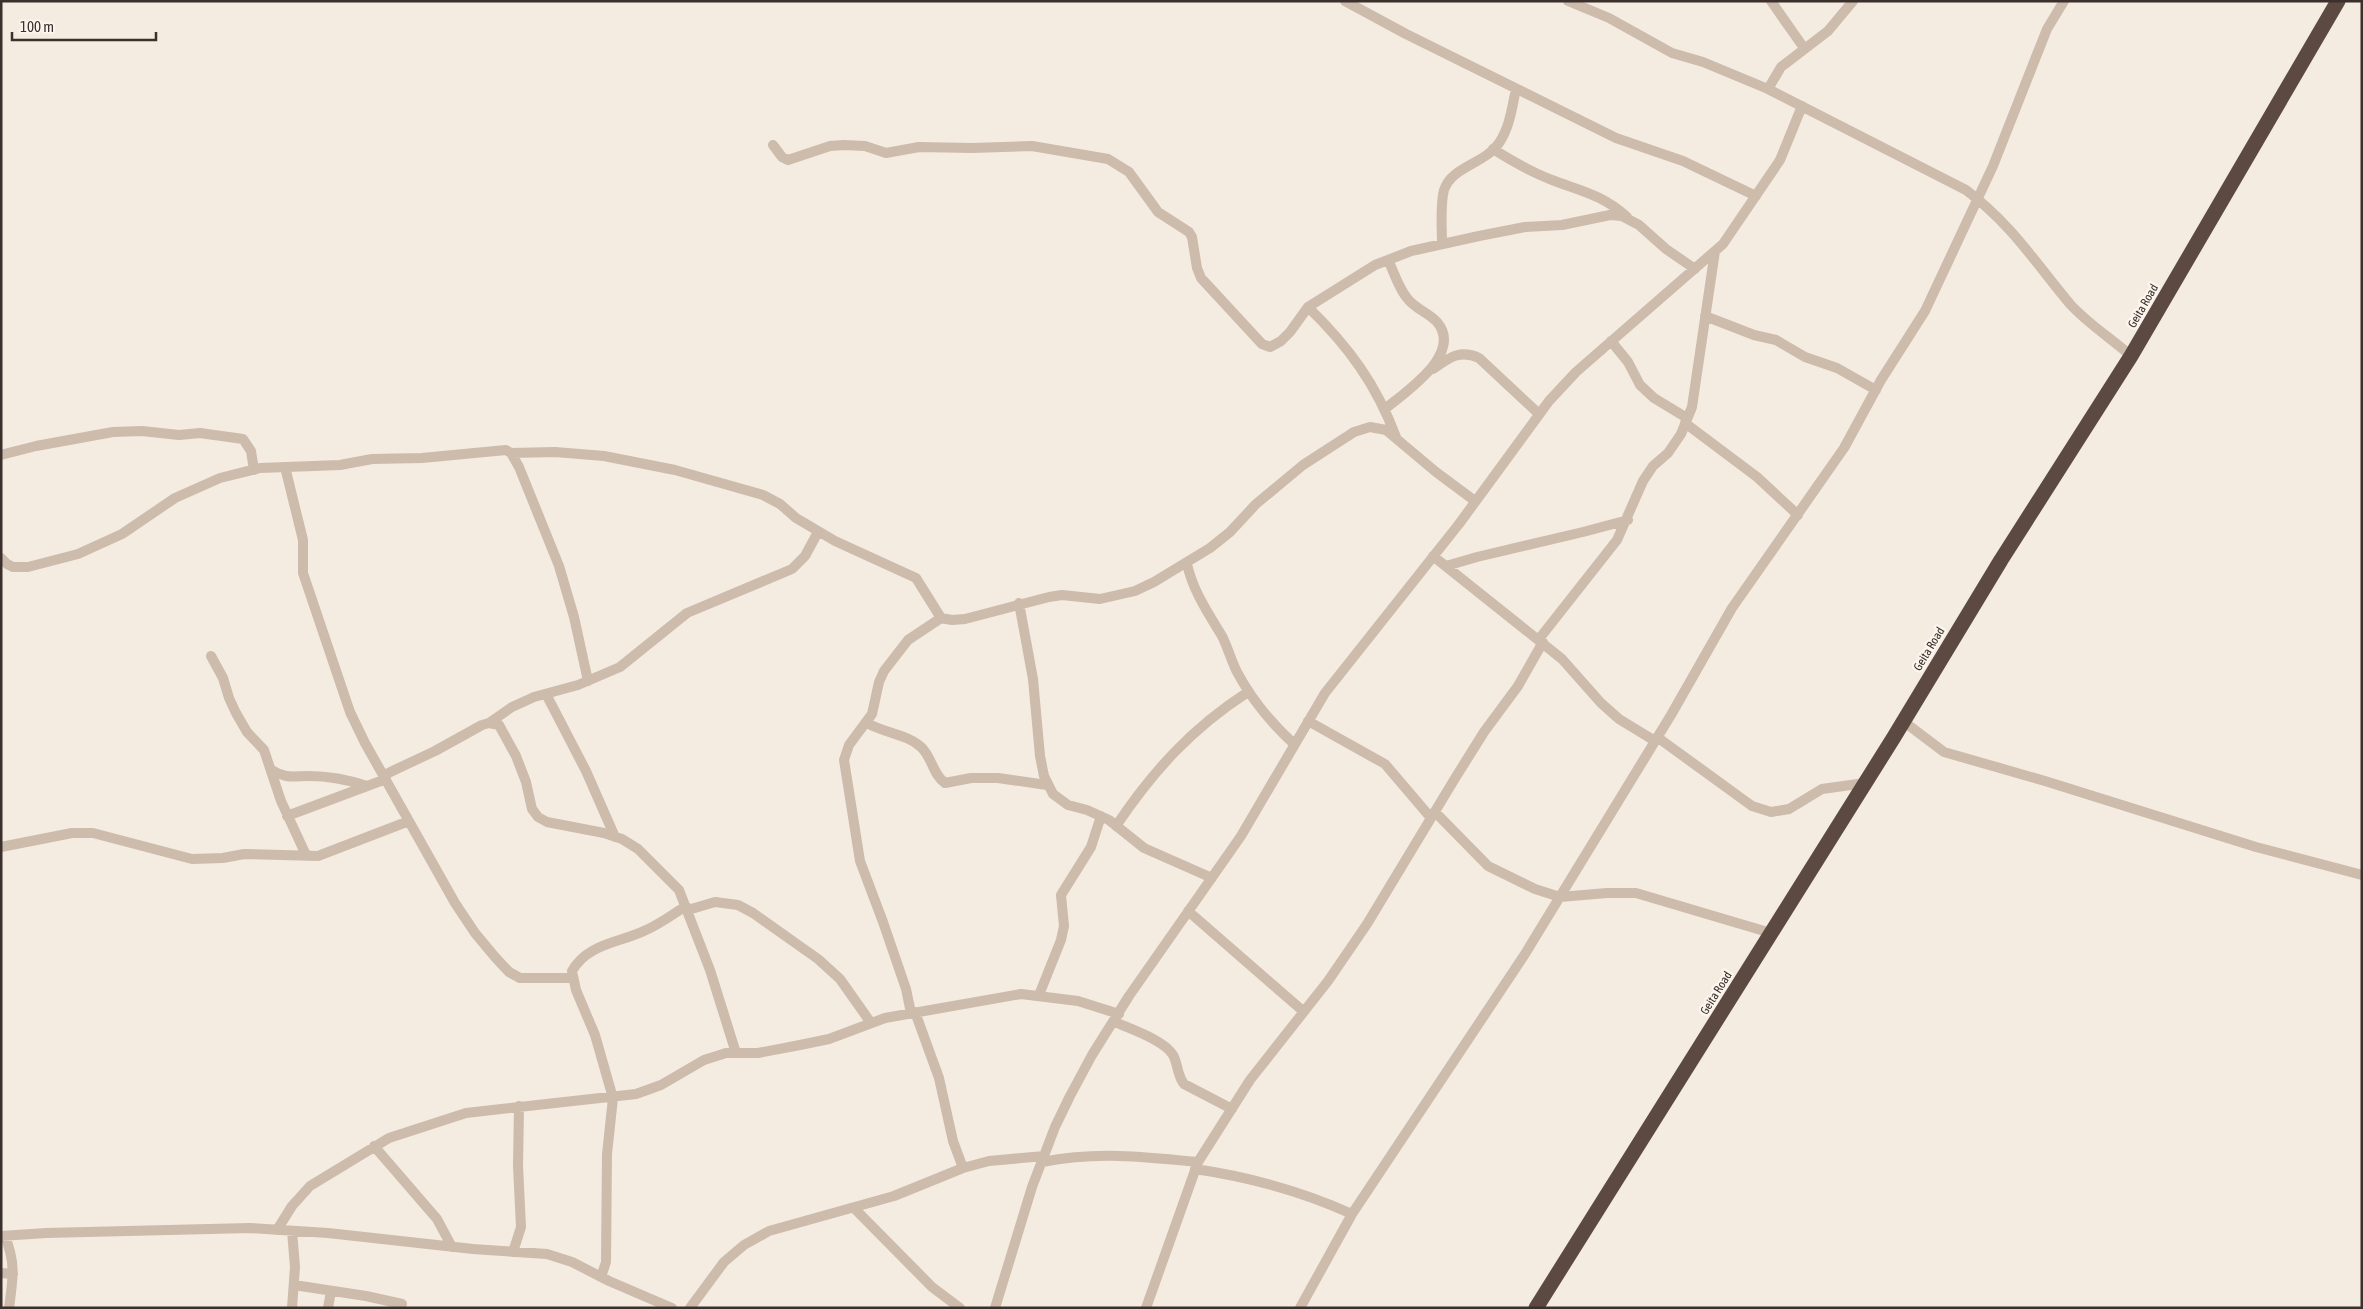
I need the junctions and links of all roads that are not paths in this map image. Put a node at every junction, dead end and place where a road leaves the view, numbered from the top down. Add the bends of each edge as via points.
1 (1345, 1) edge
2 (1568, 1) edge
3 (1771, 1) edge
4 (1853, 1) edge
5 (2064, 1) edge
6 (2338, 1) edge
7 (1804, 48) junction
8 (1516, 88) junction
9 (1768, 89) junction
10 (1802, 106) junction
11 (774, 145) dead end
12 (1493, 149) junction
13 (1756, 196) junction
14 (1978, 199) junction
15 (1632, 222) junction
16 (1442, 244) junction
17 (1716, 251) junction
18 (1388, 260) junction
19 (1695, 269) junction
20 (1308, 307) junction
21 (1705, 316) junction
22 (1611, 340) junction
23 (2131, 356) junction
24 (1430, 371) junction
25 (1876, 390) junction
26 (1385, 409) junction
27 (1539, 414) junction
28 (1686, 420) junction
29 (1397, 441) junction
30 (511, 453) junction
31 (1, 455) edge
32 (285, 466) junction
33 (254, 470) junction
34 (1475, 501) junction
35 (1798, 515) junction
36 (1628, 520) junction
37 (818, 532) junction
38 (1433, 556) junction
39 (1, 558) edge
40 (1187, 564) junction
41 (1446, 566) junction
42 (1019, 603) junction
43 (940, 618) junction
44 (1541, 641) junction
45 (211, 656) dead end
46 (588, 681) junction
47 (1248, 692) junction
48 (546, 694) junction
49 (1308, 721) junction
50 (1903, 722) junction
51 (489, 723) junction
52 (867, 723) junction
53 (1656, 739) junction
54 (1294, 744) junction
55 (272, 770) junction
56 (385, 777) junction
57 (1865, 783) junction
58 (1047, 785) junction
59 (367, 786) junction
60 (1433, 815) junction
61 (287, 816) junction
62 (1101, 816) junction
63 (409, 821) junction
64 (1116, 826) junction
65 (616, 837) junction
66 (1, 847) edge
67 (306, 855) junction
68 (2362, 875) edge
69 (1212, 878) junction
70 (1560, 897) junction
71 (687, 908) junction
72 (1188, 911) junction
73 (1771, 933) junction
74 (572, 978) junction
75 (1039, 995) junction
76 (1303, 1011) junction
77 (913, 1012) junction
78 (1117, 1018) junction
79 (871, 1023) junction
80 (736, 1053) junction
81 (614, 1098) junction
82 (519, 1106) junction
83 (1232, 1109) junction
84 (374, 1146) junction
85 (1043, 1159) junction
86 (1197, 1166) junction
87 (963, 1168) junction
88 (854, 1208) junction
89 (1352, 1214) junction
90 (277, 1230) junction
91 (292, 1231) junction
92 (3, 1236) edge
93 (452, 1247) junction
94 (513, 1252) junction
95 (1, 1273) edge
96 (13, 1274) junction
97 (601, 1277) junction
98 (294, 1285) junction
99 (331, 1292) junction
100 (402, 1304) dead end
101 (9, 1308) edge
102 (292, 1308) edge
103 (328, 1308) edge
104 (672, 1308) edge
105 (690, 1308) edge
106 (960, 1308) edge
107 (995, 1308) edge
108 (1146, 1308) edge
109 (1300, 1308) edge
110 (1536, 1308) edge

1 - 8 street
2 - 9 street via 1609,18 1672,53
3 - 7 street
4 - 7 street via 1828,31
5 - 14 street via 2047,29
6 - 23 highway, Geita Road
7 - 9 street via 1782,67
8 - 12 street via 1508,124
8 - 13 street via 1628,144 1683,161
9 - 10 street
10 - 13 street via 1780,160
10 - 14 street
11 - 20 street via 788,160 830,146 844,145 864,146 886,153 919,147 1032,146 1108,159 1129,172 1158,212 1189,232 1201,278 1262,344 1270,347 1282,341
12 - 15 street via 1550,180 1612,203
12 - 16 street via 1453,176 1444,190
13 - 17 street
14 - 23 street via 2007,225 2071,305
14 - 25 street via 1925,312
15 - 16 street via 1622,216 1610,215 1562,225 1525,227
15 - 19 street
16 - 18 street
17 - 19 street
17 - 21 street
18 - 20 street via 1349,279
18 - 24 street via 1407,299 1437,323 1442,332 1440,354
19 - 22 street
20 - 26 street via 1348,350 1370,380
21 - 25 street via 1776,340
21 - 28 street via 1692,407
22 - 27 street via 1576,372
22 - 28 street via 1640,385
23 - 50 highway, Geita Road
24 - 26 street
24 - 27 street via 1451,357 1469,354 1485,363
25 - 35 street via 1844,448
26 - 29 street
27 - 34 street
28 - 35 street
28 - 36 street via 1668,453 1643,481
29 - 34 street
29 - 40 street via 1379,427 1354,432 1303,465 1256,504 1230,532
30 - 32 street via 506,450 372,459 340,465
30 - 37 street via 604,456 675,470 763,495
30 - 46 street via 559,566
31 - 33 street via 113,432 200,433 243,439 251,451
32 - 33 street
32 - 56 street via 304,540 303,573 320,628 350,712
33 - 39 street via 220,478 176,498 122,534 78,554 28,567 13,567
34 - 38 street
35 - 53 street via 1732,608
36 - 41 street
36 - 44 street via 1603,560
37 - 43 street via 916,578
37 - 46 street via 805,556 792,569 687,613 620,667
38 - 41 street
38 - 49 street via 1330,686
40 - 42 street via 1120,596 1100,599 1062,595
40 - 47 street via 1201,602
41 - 44 street
42 - 43 street via 965,619
42 - 58 street via 1033,679 1040,756
43 - 52 street via 908,640 884,671
44 - 53 street via 1619,719
44 - 60 street via 1518,686 1484,732
45 - 55 street via 236,713 247,732 264,750
46 - 48 street
47 - 54 street
47 - 64 street via 1196,731 1160,766
48 - 51 street via 512,707
48 - 65 street
49 - 54 street
49 - 60 street via 1385,764
50 - 57 highway, Geita Road
50 - 68 street via 1944,752 2256,847
51 - 56 street
51 - 65 street via 499,725 510,742 526,782 532,809 538,817 547,822
52 - 58 street via 920,746 945,783 971,778 998,778
52 - 77 street via 849,746 844,760 856,841 866,881 884,922
53 - 57 street via 1752,806 1771,812 1789,809 1822,789
53 - 70 street
54 - 69 street via 1241,836
55 - 59 street via 283,776 348,780
55 - 61 street
56 - 59 street
56 - 63 street
57 - 73 highway, Geita Road
58 - 62 street via 1059,801
59 - 61 street
60 - 70 street via 1488,866 1535,889
60 - 76 street via 1367,924
61 - 67 street
62 - 64 street
62 - 75 street via 1091,847 1061,895 1064,926 1061,940
63 - 67 street via 318,856
63 - 74 street via 475,933 509,972 520,978
64 - 69 street via 1144,848
65 - 71 street via 638,849 662,872 679,890
66 - 67 street via 93,833 192,859 244,854
69 - 72 street
70 - 73 street via 1636,894
70 - 89 street via 1464,1049
71 - 74 street via 633,936 594,949 576,963
71 - 79 street via 715,902 738,905 753,913 818,959 840,979
71 - 80 street
72 - 76 street
72 - 78 street
73 - 110 highway, Geita Road
74 - 81 street via 595,1035
75 - 77 street via 1021,994
75 - 78 street via 1078,1001
76 - 83 street
77 - 79 street
77 - 87 street via 939,1078 953,1141
78 - 83 street via 1164,1046 1175,1058 1179,1078 1184,1084
78 - 85 street via 1070,1096
79 - 80 street via 829,1039 758,1053
80 - 81 street via 704,1060 660,1085
81 - 82 street
81 - 97 street via 607,1154 606,1262
82 - 84 street via 466,1113
82 - 94 street via 521,1227
83 - 86 street
84 - 90 street via 310,1186
84 - 93 street via 437,1219
85 - 86 street via 1141,1155
85 - 87 street via 990,1161
85 - 107 street
86 - 89 street via 1319,1199
86 - 108 street
87 - 88 street via 894,1196
88 - 105 street via 769,1231 744,1246 724,1262
88 - 106 street via 932,1287
89 - 109 street
90 - 91 street
90 - 92 street via 250,1228
91 - 93 street
91 - 98 street
92 - 96 street via 13,1257
93 - 94 street
94 - 97 street via 547,1254
95 - 96 street
96 - 101 street
97 - 104 street
98 - 99 street
98 - 102 street
99 - 100 street
99 - 103 street

